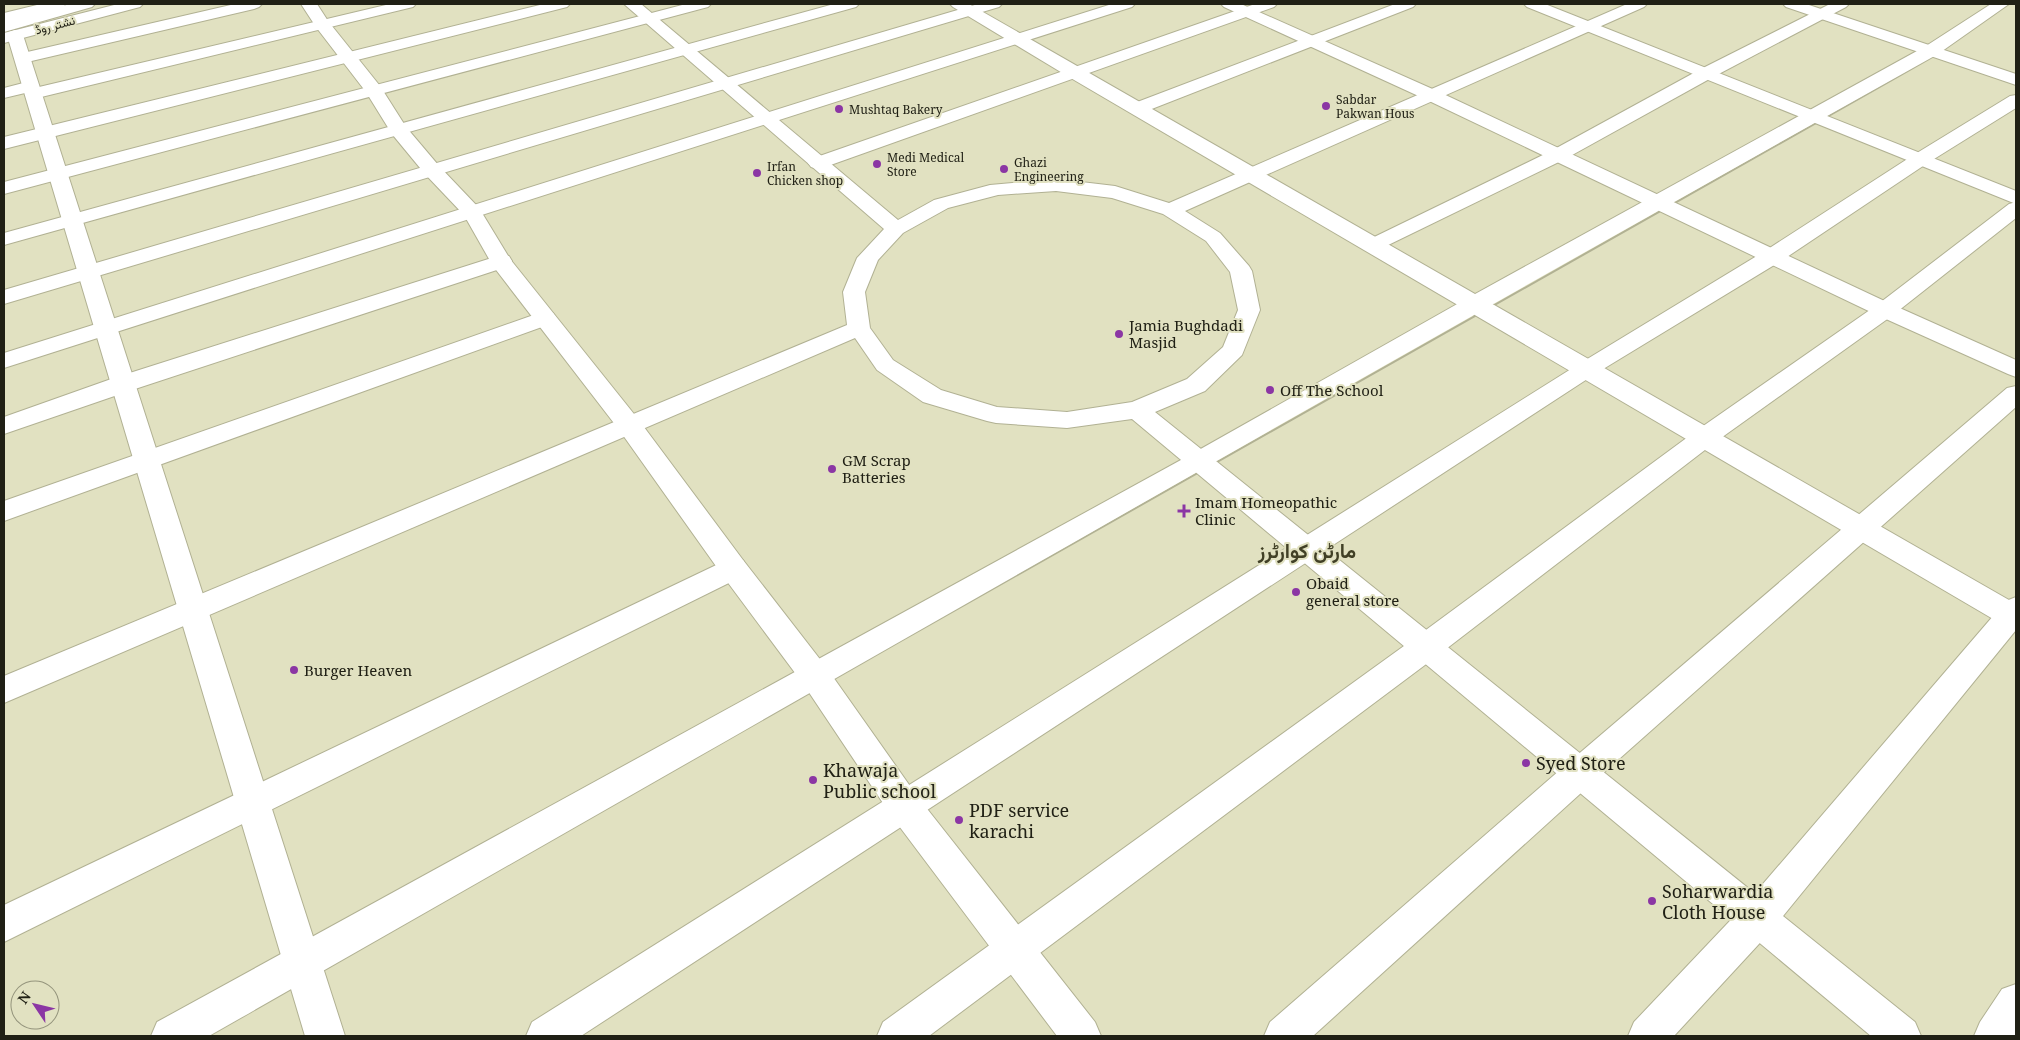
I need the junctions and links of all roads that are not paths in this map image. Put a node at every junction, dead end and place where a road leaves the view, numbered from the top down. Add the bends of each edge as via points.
1 (58, 4) edge
2 (87, 4) edge
3 (135, 4) edge
4 (254, 4) edge
5 (408, 4) edge
6 (562, 4) edge
7 (632, 4) edge
8 (703, 4) edge
9 (851, 4) edge
10 (994, 4) edge
11 (1126, 4) edge
12 (1270, 4) edge
13 (1408, 4) edge
14 (1532, 4) edge
15 (1639, 4) edge
16 (1790, 4) edge
17 (1841, 4) edge
18 (2001, 4) edge
19 (964, 7) edge
20 (1238, 8) edge
21 (315, 14) edge
22 (1820, 14) junction
23 (649, 18) junction
24 (1589, 26) junction
25 (10, 35) edge
26 (1016, 39) junction
27 (1312, 40) junction
28 (1932, 50) junction
29 (687, 51) junction
30 (348, 57) junction
31 (1075, 73) junction
32 (1706, 73) junction
33 (2016, 80) edge
34 (726, 84) junction
35 (32, 90) junction
36 (374, 90) junction
37 (4, 93) edge
38 (1430, 95) junction
39 (2016, 100) edge
40 (1138, 108) junction
41 (1811, 117) junction
42 (766, 118) junction
43 (399, 130) junction
44 (46, 133) junction
45 (4, 143) edge
46 (1558, 155) junction
47 (1919, 160) junction
48 (818, 163) junction
49 (432, 170) junction
50 (58, 174) junction
51 (1250, 175) junction
52 (4, 188) edge
53 (2016, 198) edge
54 (1656, 203) junction
55 (2016, 208) edge
56 (1170, 210) junction
57 (472, 212) junction
58 (72, 220) junction
59 (896, 229) junction
60 (4, 239) edge
61 (1373, 245) junction
62 (1773, 256) junction
63 (501, 261) junction
64 (89, 272) junction
65 (4, 297) edge
66 (1474, 304) junction
67 (1885, 310) junction
68 (545, 318) junction
69 (106, 328) junction
70 (859, 328) junction
71 (4, 361) edge
72 (1587, 369) junction
73 (2016, 369) edge
74 (123, 384) junction
75 (2016, 394) edge
76 (1136, 410) junction
77 (629, 425) junction
78 (4, 426) edge
79 (1705, 438) junction
80 (146, 460) junction
81 (1199, 461) junction
82 (4, 511) edge
83 (1861, 528) junction
84 (1307, 550) junction
85 (733, 568) junction
86 (192, 610) junction
87 (2015, 614) edge
88 (1426, 647) junction
89 (815, 676) junction
90 (4, 690) edge
91 (1580, 774) junction
92 (252, 803) junction
93 (905, 807) junction
94 (1757, 919) junction
95 (4, 924) edge
96 (1016, 949) junction
97 (302, 963) junction
98 (2016, 1003) edge
99 (171, 1036) edge
100 (325, 1036) edge
101 (546, 1036) edge
102 (897, 1036) edge
103 (1081, 1036) edge
104 (1284, 1036) edge
105 (1648, 1036) edge
106 (1901, 1036) edge
107 (1994, 1036) edge

1 - 25 street, نشتر روڈ
2 - 25 street, نشتر روڈ
3 - 25 street, نشتر روڈ
4 - 25 street
5 - 21 street
6 - 30 street
7 - 23 street
8 - 23 street
9 - 29 street
10 - 19 street
11 - 26 street
12 - 20 street
13 - 27 street
14 - 24 street
15 - 24 street
16 - 22 street
17 - 22 street
18 - 28 street
19 - 26 street
19 - 34 street
20 - 27 street
20 - 31 street
21 - 30 street
21 - 35 street
22 - 28 street
22 - 32 street
23 - 29 street
23 - 36 street
24 - 32 street
24 - 38 street
25 - 35 street
26 - 31 street
26 - 42 street
27 - 38 street
27 - 40 street
28 - 33 street
28 - 41 street
29 - 34 street
29 - 43 street
30 - 36 street
30 - 44 street
31 - 40 street
31 - 48 street
32 - 41 street
32 - 46 street
34 - 42 street
34 - 49 street
35 - 37 street
35 - 44 street
36 - 43 street
36 - 50 street
38 - 46 street
38 - 51 street
39 - 47 street
40 - 51 street
41 - 47 street
41 - 54 street
42 - 48 street
42 - 57 street
43 - 49 street
43 - 58 street
44 - 45 street
44 - 50 street
46 - 54 street
46 - 61 street
47 - 53 street
47 - 62 street
48 - 59 street
49 - 57 street
49 - 64 street
50 - 52 street
50 - 58 street
51 - 56 street
51 - 61 street
54 - 62 street
54 - 66 street
55 - 67 street
56 - 59 street via 1115,192 1056,185 997,189 941,204
56 - 76 street via 1213,237 1241,271 1249,310 1234,350 1196,385
57 - 63 street
57 - 69 street
58 - 60 street
58 - 64 street
59 - 70 street via 868,258 854,292
61 - 66 street
62 - 67 street
62 - 72 street
63 - 68 street
63 - 74 street
64 - 65 street
64 - 69 street
66 - 72 street
66 - 81 street
67 - 73 street
67 - 79 street
68 - 77 street
68 - 80 street
69 - 71 street
69 - 74 street
70 - 76 street via 886,365 932,396 996,415 1067,420
70 - 77 street
72 - 79 street
72 - 84 street
74 - 78 street
74 - 80 street
75 - 83 street
76 - 81 street
77 - 85 street
77 - 86 street
79 - 83 street
79 - 88 street
80 - 82 street
80 - 86 street
81 - 84 street
81 - 89 street
83 - 87 street
83 - 91 street
84 - 88 street
84 - 93 street
85 - 89 street
85 - 92 street
86 - 90 street
86 - 92 street
87 - 94 street
88 - 91 street
88 - 96 street
89 - 93 street
89 - 97 street
91 - 94 street
91 - 104 street
92 - 95 street
92 - 97 street
93 - 96 street
93 - 101 street
94 - 105 street
94 - 106 street
96 - 102 street
96 - 103 street
97 - 99 street
97 - 100 street
98 - 107 street

